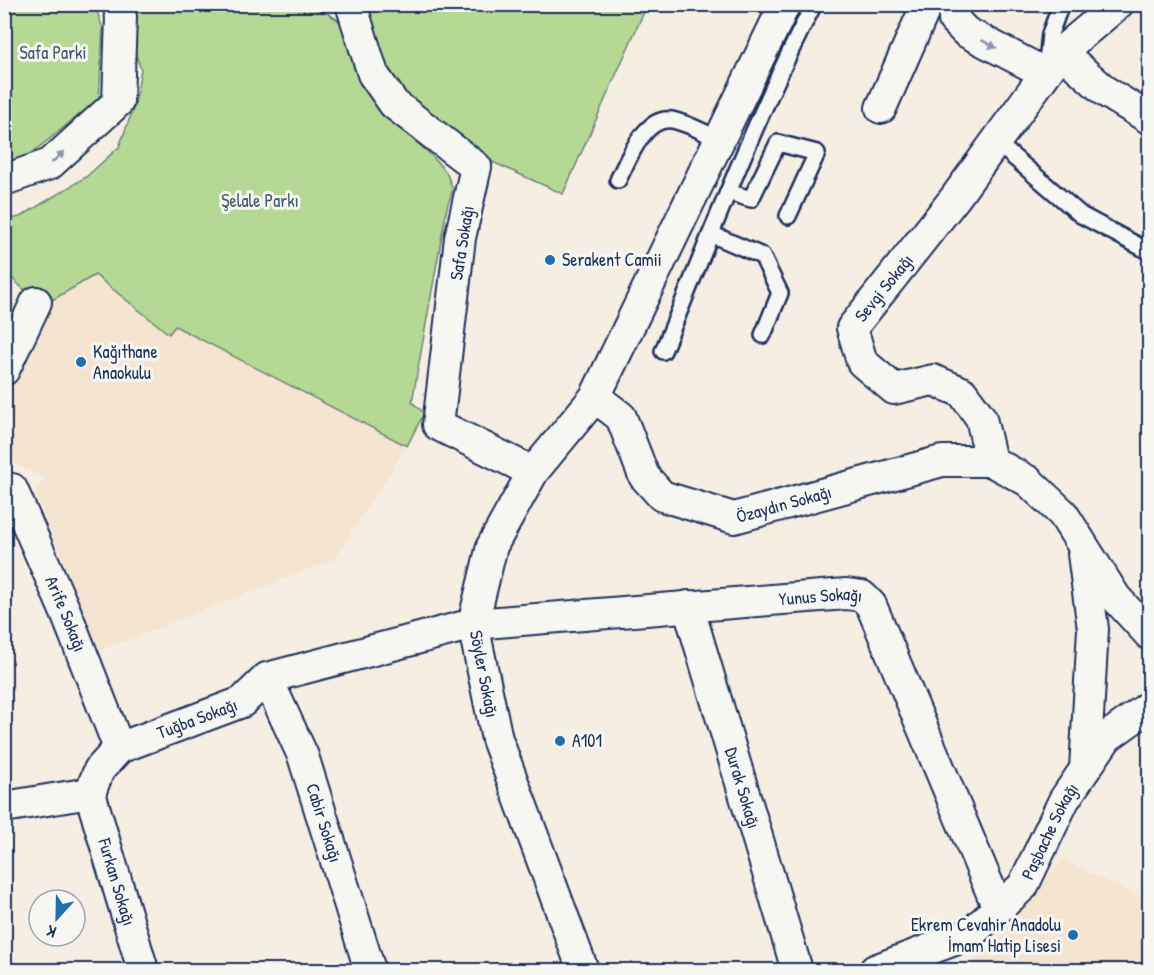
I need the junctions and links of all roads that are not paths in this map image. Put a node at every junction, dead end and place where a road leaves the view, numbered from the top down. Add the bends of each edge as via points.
1 (118, 4) edge
2 (351, 4) edge
3 (785, 4) edge
4 (814, 4) edge
5 (927, 4) edge
6 (954, 4) edge
7 (1061, 4) edge
8 (1118, 4) edge
9 (1053, 62) junction
10 (881, 108) dead end
11 (1149, 119) edge
12 (720, 140) junction
13 (996, 142) junction
14 (4, 180) edge
15 (618, 180) dead end
16 (728, 192) junction
17 (789, 216) dead end
18 (711, 234) junction
19 (1149, 252) edge
20 (36, 302) dead end
21 (763, 335) dead end
22 (663, 351) dead end
23 (4, 370) edge
24 (595, 398) junction
25 (992, 460) junction
26 (533, 472) junction
27 (4, 488) edge
28 (1082, 543) junction
29 (688, 606) junction
30 (473, 624) junction
31 (1149, 635) edge
32 (267, 678) junction
33 (1149, 706) edge
34 (120, 748) junction
35 (1085, 769) junction
36 (90, 793) junction
37 (4, 807) edge
38 (998, 908) junction
39 (143, 970) edge
40 (370, 970) edge
41 (583, 970) edge
42 (797, 970) edge
43 (875, 970) edge

14 -> 1 street via 50,164 118,102
2 - 26 street, Safa Sokağı via 373,74 394,104 476,166 460,238 438,425
3 - 12 street
4 - 16 lane
5 - 10 street
6 -> 9 street via 954,20 966,32
7 - 9 lane via 1050,34
8 - 9 street, Sevgi Sokağı
9 - 11 street
9 - 13 street, Sevgi Sokağı
12 - 15 lane via 669,119 650,126
12 - 24 street
13 - 19 lane via 1081,215
13 - 25 street, Sevgi Sokağı via 852,328 862,362 894,389 933,380 962,392 981,418
16 - 17 lane via 751,199 778,143 817,153
16 - 18 lane
18 - 21 lane via 762,256 780,293
18 - 22 lane
20 - 23 street
24 - 25 street, Özaydın Sokağı via 621,417 644,476 663,496 734,518 942,461
24 - 26 street, Söyler Sokağı
25 - 28 street via 1028,481 1063,514
26 - 30 street, Söyler Sokağı via 492,546
27 - 34 street, Arife Sokağı via 12,489 21,509
28 - 31 street via 1116,598
28 - 35 street via 1093,629
29 - 30 street, Yunus Sokağı
29 - 38 street, Yunus Sokağı via 846,594 862,596 871,604
29 - 42 street, Durak Sokağı
30 - 32 street, Tuğba Sokağı
30 - 41 street, Söyler Sokağı via 497,739
32 - 34 street, Tuğba Sokağı via 242,702
32 - 40 street, Cabir Sokağı via 303,756
33 - 35 street, Paşbache Sokağı via 1107,737
34 - 36 street, Tuğba Sokağı via 99,770
35 - 38 street, Paşbache Sokağı via 1064,800 1023,885
36 - 37 street
36 - 39 street, Furkan Sokağı
38 - 43 street, Paşbache Sokağı via 970,934

